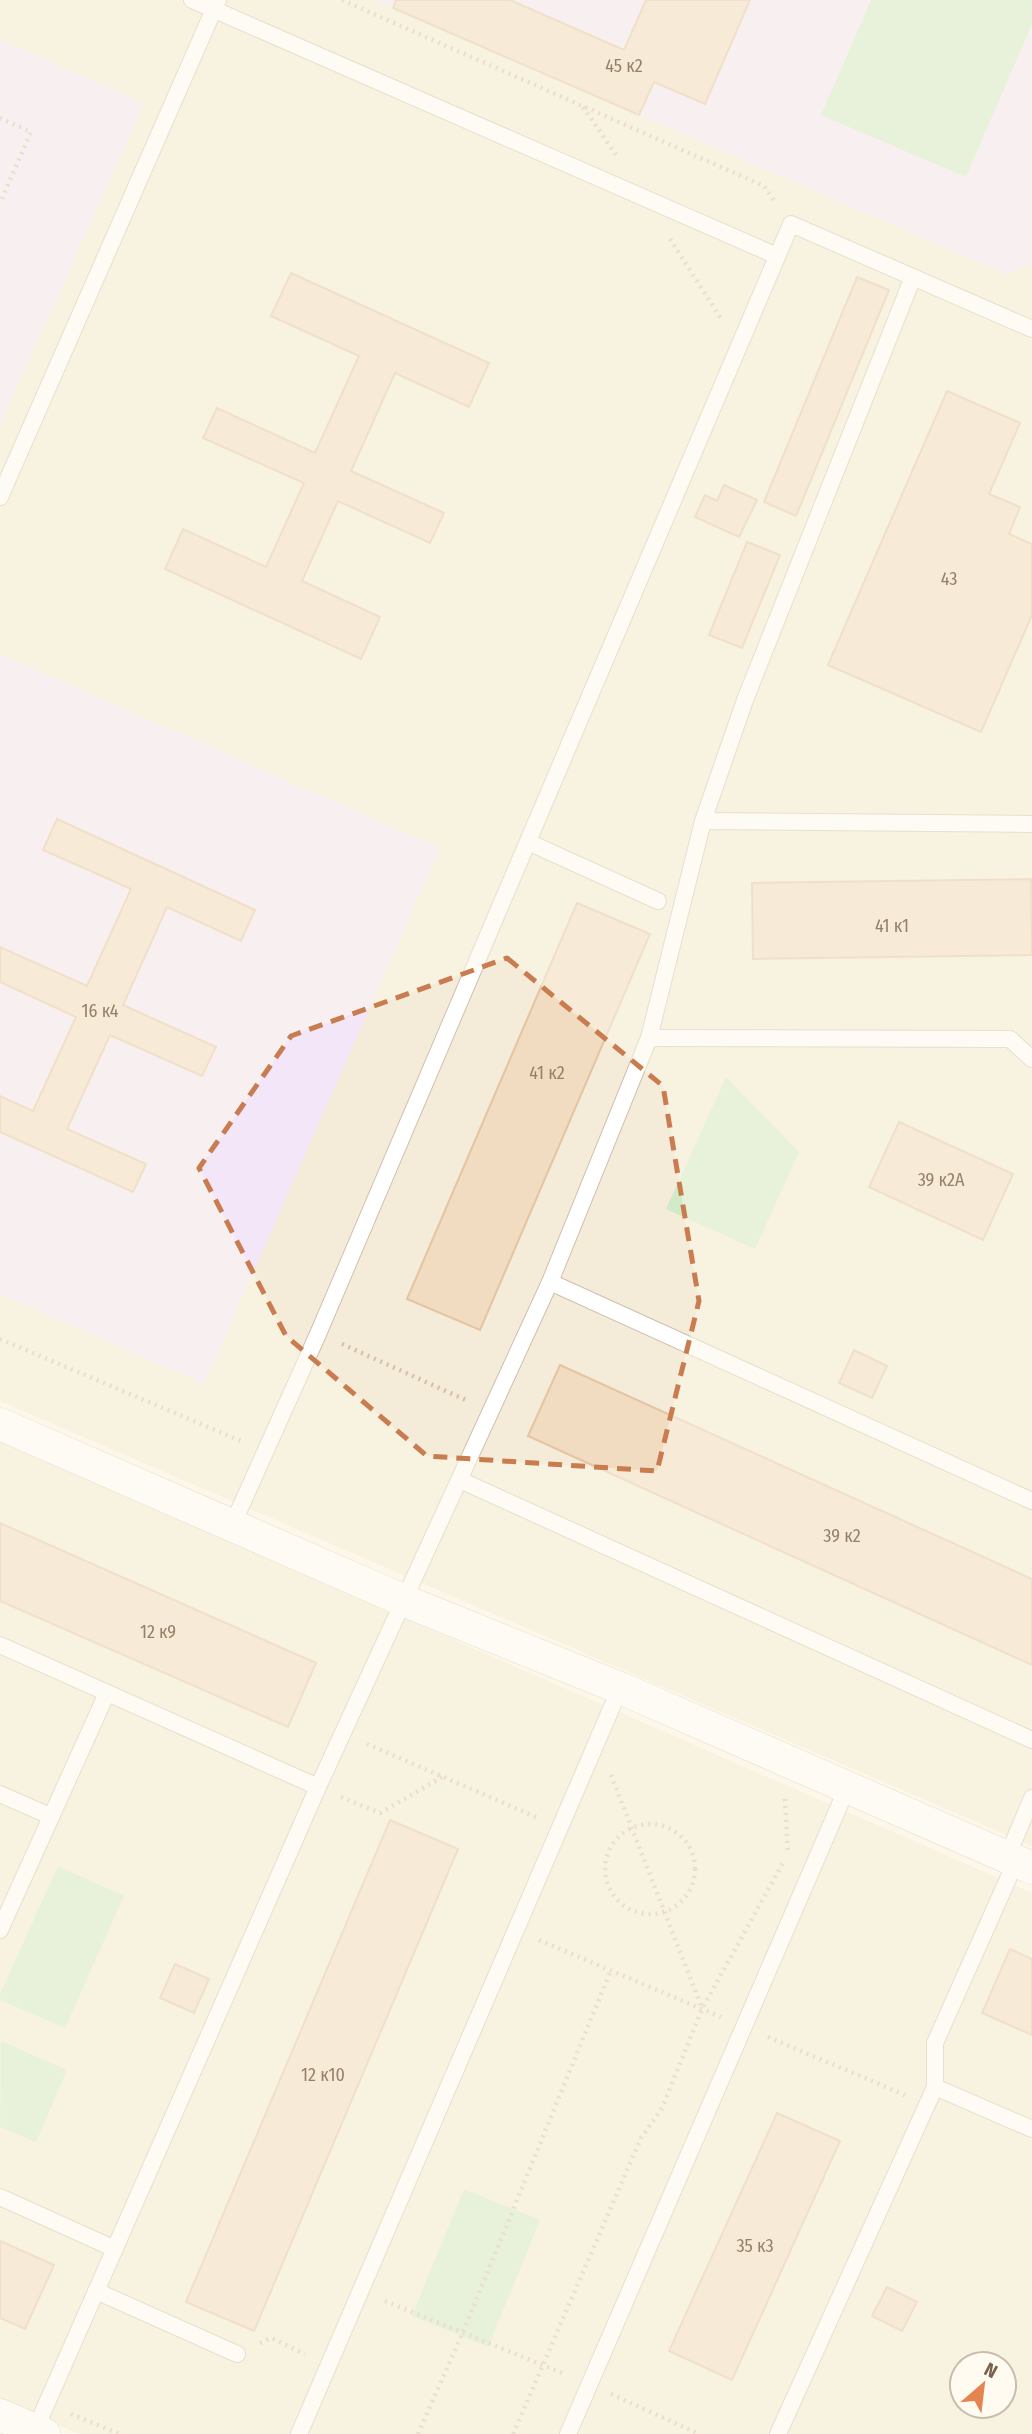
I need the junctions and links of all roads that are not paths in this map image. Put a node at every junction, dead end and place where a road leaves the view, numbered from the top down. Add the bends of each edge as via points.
1 (192, 0) edge
2 (216, 5) edge
3 (777, 257) junction
4 (913, 276) junction
5 (1032, 329) edge
6 (0, 498) edge
7 (703, 821) junction
8 (1032, 824) edge
9 (528, 842) junction
10 (658, 901) dead end
11 (649, 1038) junction
12 (1032, 1059) edge
13 (550, 1282) junction
14 (0, 1424) edge
15 (460, 1480) junction
16 (1032, 1501) edge
17 (232, 1526) junction
18 (405, 1601) junction
19 (0, 1645) edge
20 (620, 1688) junction
21 (107, 1693) junction
22 (1032, 1740) edge
23 (318, 1787) junction
24 (847, 1787) junction
25 (0, 1794) edge
26 (1032, 1798) edge
27 (50, 1816) junction
28 (1018, 1862) edge
29 (0, 1930) edge
30 (935, 2087) junction
31 (1032, 2129) edge
32 (0, 2197) edge
33 (115, 2249) junction
34 (96, 2291) junction
35 (237, 2354) road end
36 (0, 2415) edge
37 (42, 2423) edge
38 (299, 2434) edge
39 (568, 2434) edge
40 (778, 2434) edge

1 - 2 lane
2 - 3 lane
2 - 6 lane
3 - 4 lane via 791,223
3 - 9 lane
4 - 5 lane
4 - 7 lane via 745,700
7 - 8 lane
7 - 11 lane
9 - 10 lane
9 - 17 lane
11 - 12 lane via 1010,1039
11 - 13 lane
13 - 15 lane
13 - 16 lane
14 - 17 street
15 - 18 lane
15 - 22 lane
17 - 18 street
18 - 20 street
18 - 23 lane
19 - 21 lane
20 - 24 street
20 - 38 lane
21 - 23 lane
21 - 27 lane
23 - 33 lane
24 - 28 street
24 - 39 lane
25 - 27 lane
26 - 28 lane
27 - 29 lane
28 - 30 lane via 935,2043
30 - 31 lane
30 - 40 lane
32 - 33 lane
33 - 34 lane
34 - 35 lane
34 - 37 lane
36 - 37 street

